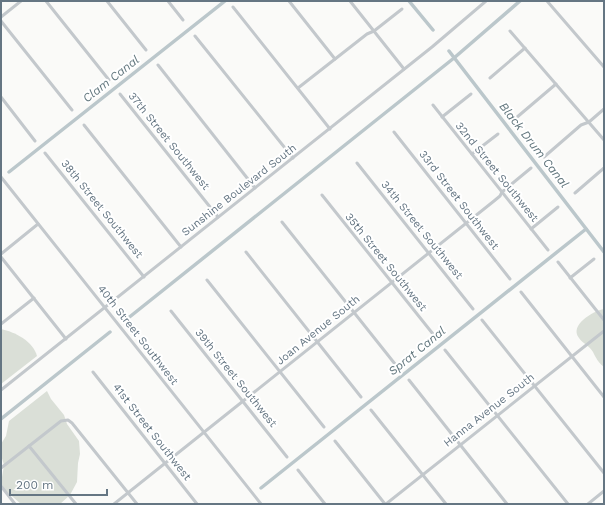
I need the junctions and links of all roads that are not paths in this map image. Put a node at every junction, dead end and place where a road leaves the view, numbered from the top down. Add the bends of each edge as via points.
1 (21, 1) edge
2 (46, 1) edge
3 (107, 1) edge
4 (168, 1) edge
5 (289, 1) edge
6 (350, 1) edge
7 (485, 1) edge
8 (547, 1) edge
9 (233, 7) dead end
10 (402, 9) dead end
11 (1, 17) edge
12 (183, 20) dead end
13 (1, 21) edge
14 (374, 31) junction
15 (510, 31) dead end
16 (195, 36) dead end
17 (525, 48) junction
18 (146, 50) dead end
19 (335, 58) junction
20 (158, 65) dead end
21 (604, 67) edge
22 (404, 69) junction
23 (490, 78) dead end
24 (109, 80) dead end
25 (556, 84) junction
26 (298, 88) junction
27 (120, 94) dead end
28 (471, 94) dead end
29 (1, 97) edge
30 (432, 105) dead end
31 (604, 109) edge
32 (72, 110) dead end
33 (442, 117) junction
34 (516, 118) dead end
35 (589, 122) junction
36 (84, 125) dead end
37 (330, 129) junction
38 (394, 132) dead end
39 (498, 134) dead end
40 (604, 140) edge
41 (35, 141) dead end
42 (46, 153) dead end
43 (472, 154) junction
44 (544, 157) dead end
45 (293, 158) junction
46 (357, 163) dead end
47 (531, 168) dead end
48 (604, 168) edge
49 (1, 177) edge
50 (256, 188) junction
51 (502, 192) junction
52 (575, 194) dead end
53 (322, 195) dead end
54 (558, 207) dead end
55 (218, 217) junction
56 (282, 222) dead end
57 (466, 223) junction
58 (38, 224) junction
59 (531, 229) junction
60 (181, 247) junction
61 (548, 250) dead end
62 (246, 252) dead end
63 (429, 253) junction
64 (1, 256) edge
65 (594, 259) dead end
66 (558, 262) dead end
67 (144, 276) junction
68 (570, 278) junction
69 (510, 279) dead end
70 (208, 280) dead end
71 (392, 283) junction
72 (521, 292) dead end
73 (34, 298) junction
74 (105, 308) junction
75 (473, 309) dead end
76 (171, 311) dead end
77 (354, 312) junction
78 (482, 320) dead end
79 (604, 320) edge
80 (1, 324) edge
81 (604, 331) edge
82 (66, 339) junction
83 (437, 339) dead end
84 (317, 342) junction
85 (445, 350) dead end
86 (572, 356) junction
87 (399, 369) dead end
88 (280, 371) junction
89 (93, 372) dead end
90 (409, 380) dead end
91 (535, 386) junction
92 (1, 390) edge
93 (361, 397) dead end
94 (604, 397) edge
95 (243, 401) junction
96 (371, 410) dead end
97 (497, 416) junction
98 (324, 427) dead end
99 (204, 432) junction
100 (335, 441) dead end
101 (460, 445) junction
102 (29, 446) junction
103 (287, 457) dead end
104 (165, 463) junction
105 (1, 468) edge
106 (298, 470) dead end
107 (604, 473) edge
108 (423, 475) junction
109 (1, 486) edge
110 (604, 491) edge
111 (128, 493) junction
112 (15, 504) edge
113 (76, 504) edge
114 (114, 504) edge
115 (137, 504) edge
116 (197, 504) edge
117 (261, 504) edge
118 (325, 504) edge
119 (386, 504) edge
120 (446, 504) edge
121 (507, 504) edge
122 (568, 504) edge
123 (588, 504) edge

1 - 11 street
2 - 24 street
3 - 18 street
4 - 12 street
5 - 19 street
6 - 14 street
7 - 22 street, Sunshine Boulevard South
8 - 21 street
9 - 26 street
10 - 14 street
13 - 32 street
14 - 19 street via 366,34
14 - 22 street
15 - 17 street
16 - 45 street
17 - 23 street
17 - 25 street
19 - 26 street
20 - 50 street
22 - 37 street, Sunshine Boulevard South
25 - 34 street
25 - 35 street
26 - 37 street
27 - 55 street, 37th Street Southwest
28 - 33 street
29 - 41 street
30 - 33 street, 32nd Street Southwest
31 - 35 street
33 - 43 street, 32nd Street Southwest
35 - 40 street
35 - 44 street via 581,125
36 - 60 street
37 - 45 street, Sunshine Boulevard South
38 - 57 street, 33rd Street Southwest
39 - 43 street
42 - 67 street, 38th Street Southwest
43 - 51 street, 32nd Street Southwest
45 - 50 street, Sunshine Boulevard South
46 - 63 street, 34th Street Southwest
47 - 51 street, Joan Avenue South
48 - 52 street
49 - 58 street, 40th Street Southwest
50 - 55 street, Sunshine Boulevard South
51 - 57 street, Joan Avenue South via 494,202
51 - 59 street, 32nd Street Southwest
53 - 71 street, 35th Street Southwest
54 - 59 street
55 - 60 street, Sunshine Boulevard South
56 - 77 street
57 - 63 street, Joan Avenue South
57 - 69 street, 33rd Street Southwest
58 - 64 street
58 - 74 street, 40th Street Southwest
59 - 61 street, 32nd Street Southwest
60 - 67 street, Sunshine Boulevard South
62 - 84 street
63 - 71 street, Joan Avenue South
63 - 75 street, 34th Street Southwest
64 - 73 street
65 - 68 street
66 - 68 street
67 - 74 street, Sunshine Boulevard South
68 - 79 street
70 - 88 street
71 - 77 street, Joan Avenue South
71 - 83 street, 35th Street Southwest
72 - 86 street
73 - 80 street
73 - 82 street
74 - 82 street, Sunshine Boulevard South
74 - 99 street, 40th Street Southwest
76 - 95 street, 39th Street Southwest
77 - 84 street, Joan Avenue South
77 - 87 street
78 - 91 street
81 - 86 street, Hanna Avenue South
82 - 92 street, Sunshine Boulevard South
84 - 88 street, Joan Avenue South
84 - 93 street
85 - 97 street
86 - 91 street, Hanna Avenue South
86 - 94 street
88 - 95 street, Joan Avenue South
88 - 98 street
89 - 104 street, 41st Street Southwest
90 - 101 street
91 - 97 street, Hanna Avenue South
91 - 107 street
95 - 99 street, Joan Avenue South
95 - 103 street, 39th Street Southwest
96 - 108 street
97 - 101 street, Hanna Avenue South
97 - 122 street
99 - 104 street, Joan Avenue South
99 - 117 street, 40th Street Southwest
100 - 119 street
101 - 108 street, Hanna Avenue South
101 - 121 street
102 - 105 street
102 - 111 street via 61,421 68,420
102 - 113 street
104 - 111 street, Joan Avenue South
104 - 116 street, 41st Street Southwest
106 - 118 street
108 - 119 street, Hanna Avenue South
108 - 120 street
109 - 112 street
110 - 123 street
111 - 114 street, Joan Avenue South
111 - 115 street

